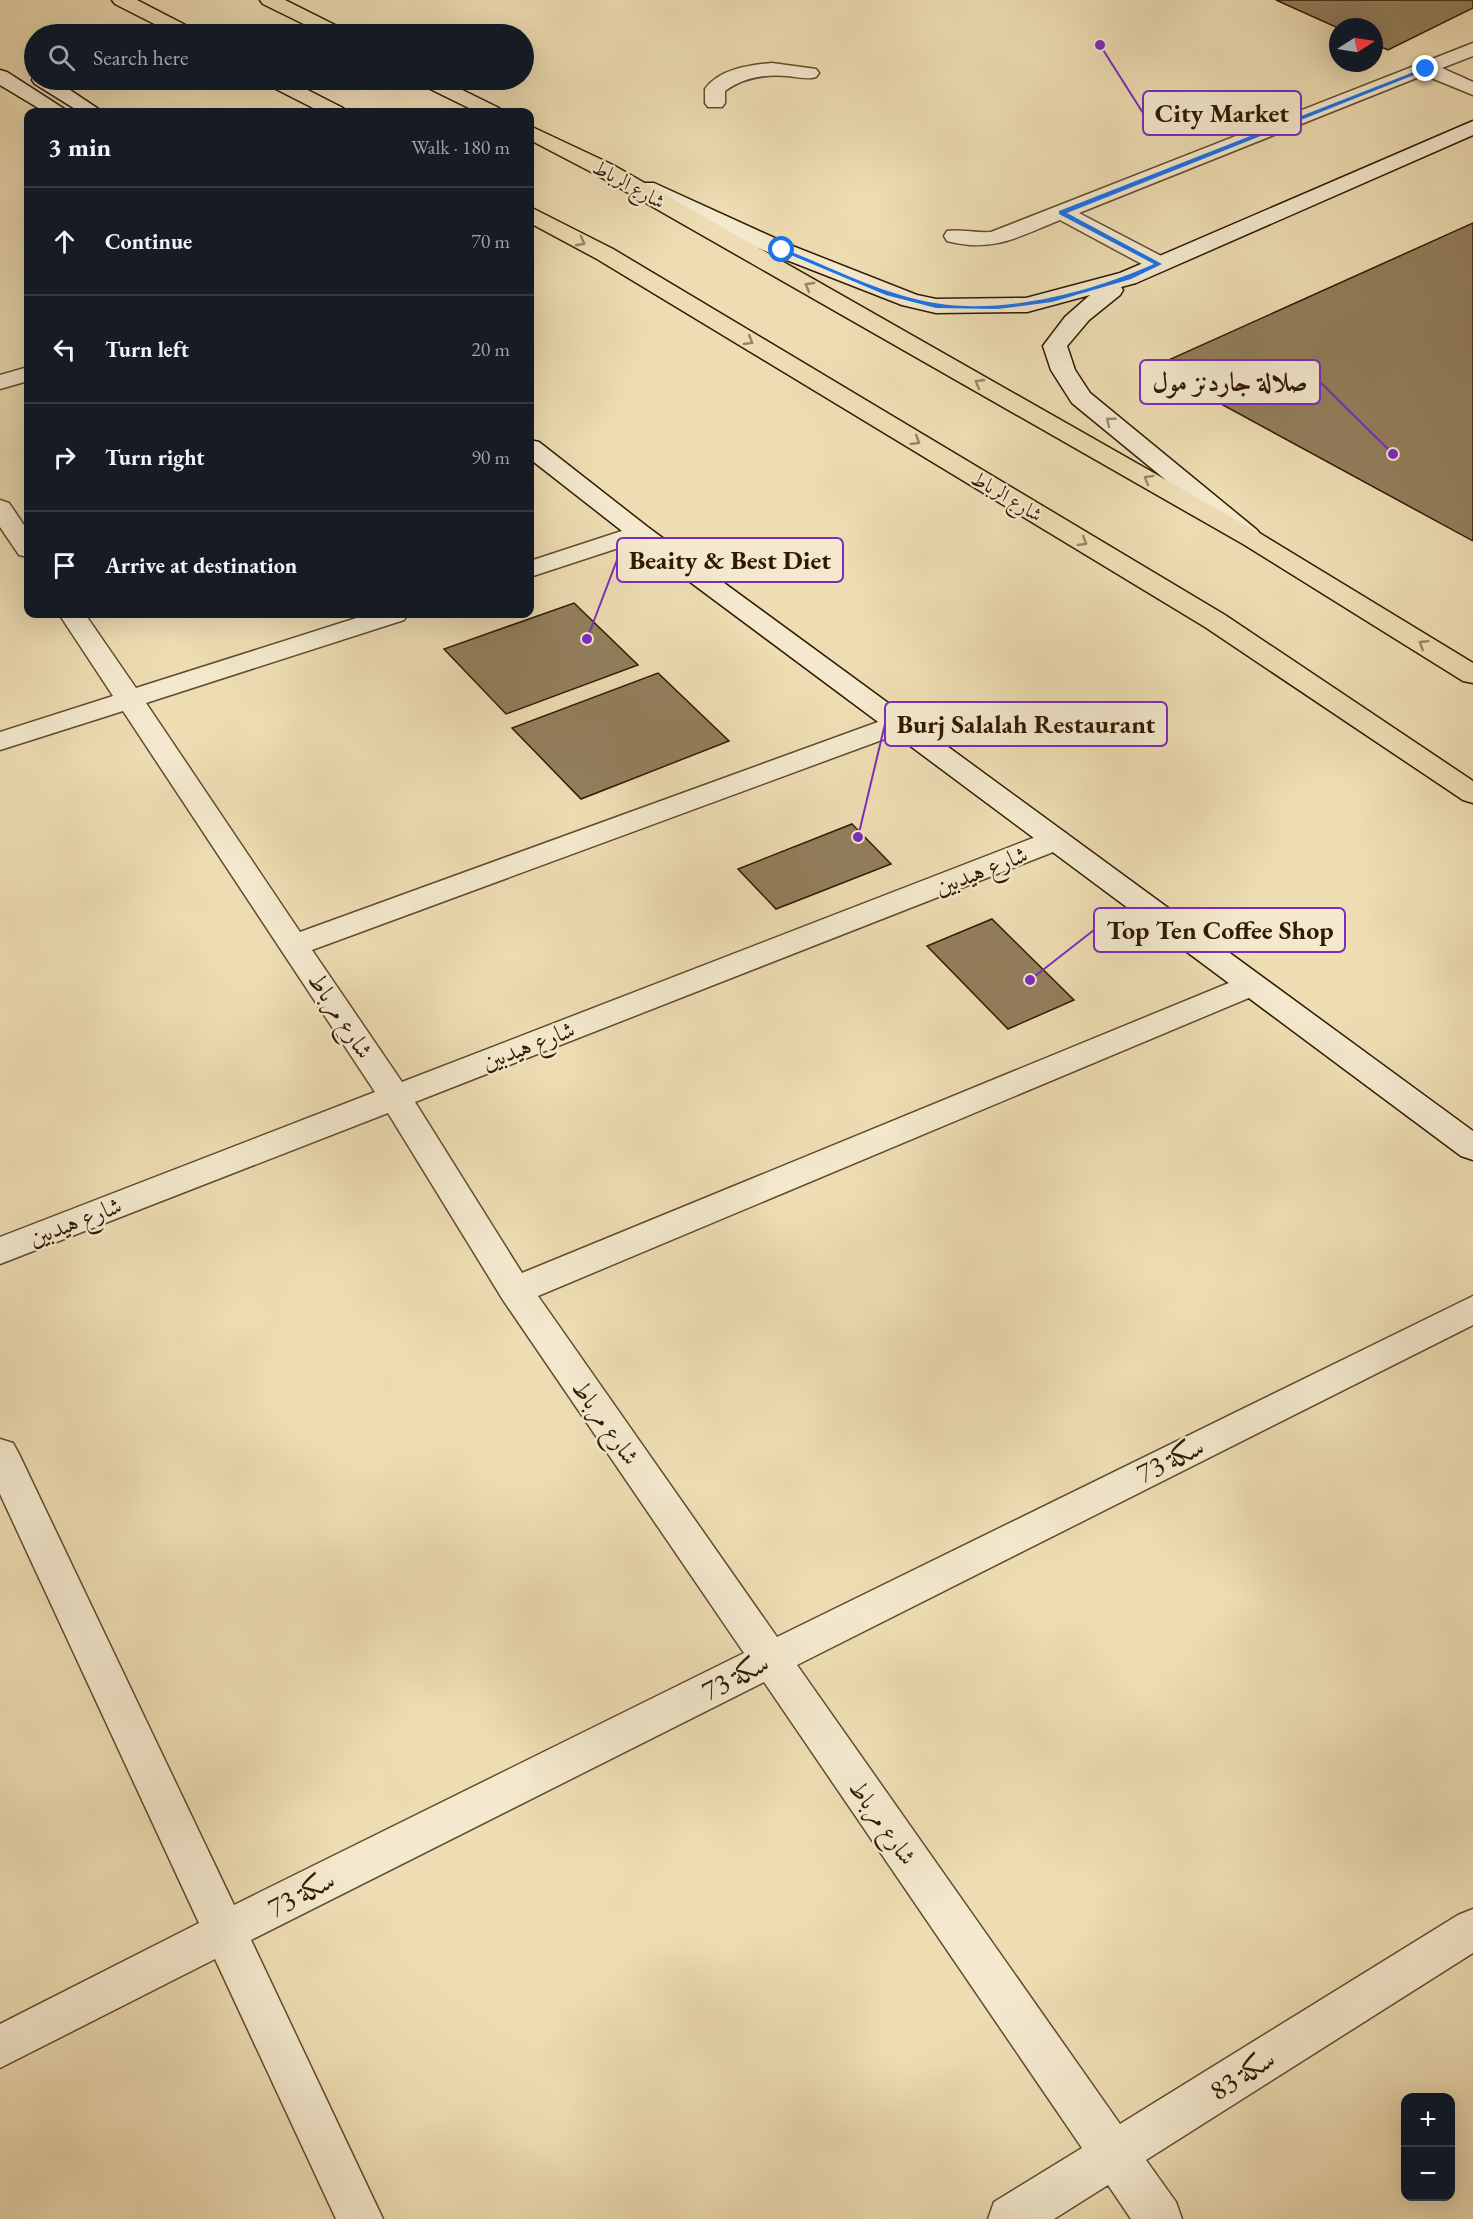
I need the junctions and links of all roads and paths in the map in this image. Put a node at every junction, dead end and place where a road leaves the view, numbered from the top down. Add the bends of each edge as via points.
1 (122, 0) edge
2 (270, 0) edge
3 (169, 24) edge
4 (318, 24) edge
5 (1473, 49) edge
6 (0, 55) edge
7 (24, 69) edge
8 (1426, 69) junction
9 (809, 73) dead end
10 (0, 76) edge
11 (1473, 89) edge
12 (58, 90) edge
13 (293, 90) edge
14 (447, 90) edge
15 (715, 103) dead end
16 (52, 108) edge
17 (87, 108) edge
18 (328, 108) edge
19 (484, 108) edge
20 (1473, 127) edge
21 (534, 134) edge
22 (605, 170) junction
23 (1061, 212) junction
24 (534, 216) edge
25 (955, 236) dead end
26 (1159, 264) junction
27 (1128, 278) junction
28 (24, 375) edge
29 (0, 382) edge
30 (534, 450) edge
31 (0, 508) edge
32 (640, 533) junction
33 (1252, 539) junction
34 (24, 543) edge
35 (534, 568) edge
36 (75, 618) edge
37 (383, 618) edge
38 (1473, 675) edge
39 (132, 700) junction
40 (899, 724) junction
41 (0, 741) edge
42 (1473, 794) edge
43 (1056, 840) junction
44 (294, 945) junction
45 (1252, 985) junction
46 (395, 1097) junction
47 (1473, 1148) edge
48 (0, 1251) edge
49 (515, 1291) junction
50 (1473, 1309) edge
51 (0, 1454) edge
52 (770, 1659) junction
53 (1473, 1929) edge
54 (224, 1932) junction
55 (0, 2048) edge
56 (1114, 2154) junction
57 (360, 2219) edge
58 (1011, 2219) edge
59 (1159, 2219) edge

1 - 3 highway
2 - 4 highway
5 - 8 street
6 - 7 street
8 - 11 street
8 - 23 street
9 - 15 street via 783,68 741,74 715,89
10 - 16 street
12 - 17 street
13 - 18 highway
14 - 19 highway
20 - 26 street
21 - 22 highway, شارع الرباط
22 - 27 street via 792,254 889,293 936,306 1027,305
33 -> 22 highway, شارع الرباط
23 - 25 street via 988,240
23 - 26 street
24 -> 42 highway, شارع الرباط via 615,260 1215,621
26 - 27 street
33 -> 27 street via 1081,398 1063,370 1054,346 1063,330
28 - 29 street
30 - 32 street
31 - 34 street
32 - 35 street
32 - 40 street
38 -> 33 highway, شارع الرباط
36 - 39 street, شارع مرباط
37 - 39 street
39 - 41 street
39 - 44 street, شارع مرباط
40 - 43 street
40 - 44 street
43 - 45 street
43 - 46 street, شارع هيدبين
44 - 46 street, شارع مرباط
45 - 47 street
45 - 49 street
46 - 48 street, شارع هيدبين
46 - 49 street, شارع مرباط
49 - 52 street, شارع مرباط
50 - 52 street, سكة 73
51 - 54 street
52 - 54 street, سكة 73
52 - 56 street, شارع مرباط
53 - 56 street, سكة 83
54 - 55 street, سكة 73
54 - 57 street
56 - 58 street, سكة 83
56 - 59 street, شارع مرباط

